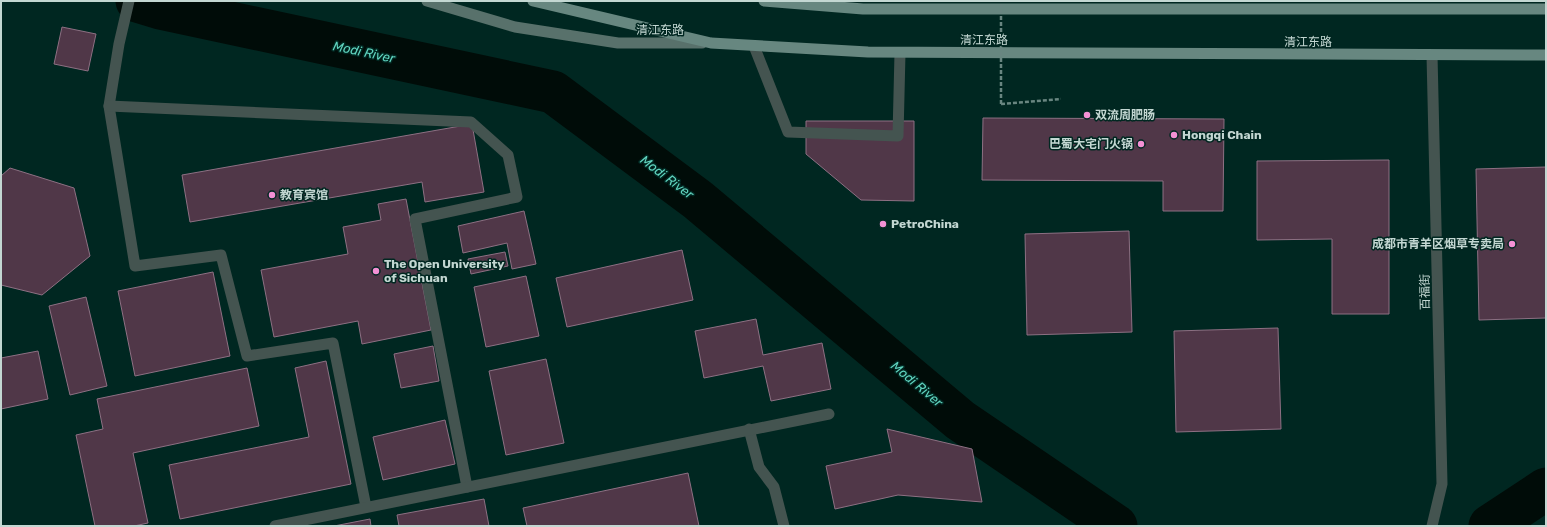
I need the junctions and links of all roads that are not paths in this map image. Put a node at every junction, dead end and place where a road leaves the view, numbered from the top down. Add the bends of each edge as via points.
1 (130, 1) edge
2 (427, 1) edge
3 (764, 1) edge
4 (535, 2) edge
5 (1546, 9) edge
6 (711, 43) junction
7 (754, 46) junction
8 (900, 53) junction
9 (1432, 55) junction
10 (1546, 55) edge
11 (109, 106) junction
12 (829, 414) dead end
13 (749, 429) junction
14 (467, 487) junction
15 (366, 508) junction
16 (275, 526) edge
17 (784, 526) edge
18 (1432, 526) edge

1 - 11 street via 119,44
2 - 6 main road, 清江东路 via 515,27 618,43
3 - 5 main road via 863,9
4 - 6 main road
6 - 7 main road, 清江东路
7 - 8 main road, 清江东路
7 - 8 street via 788,132 898,136
8 - 9 main road, 清江东路
9 - 10 main road, 清江东路
9 - 18 street, 百福街 via 1442,484
11 - 14 street via 471,122 508,155 517,197 415,219
11 - 15 street via 135,266 221,255 247,356 333,343
12 - 13 street
13 - 14 street
13 - 17 street via 759,467 774,486
14 - 15 street
15 - 16 street

